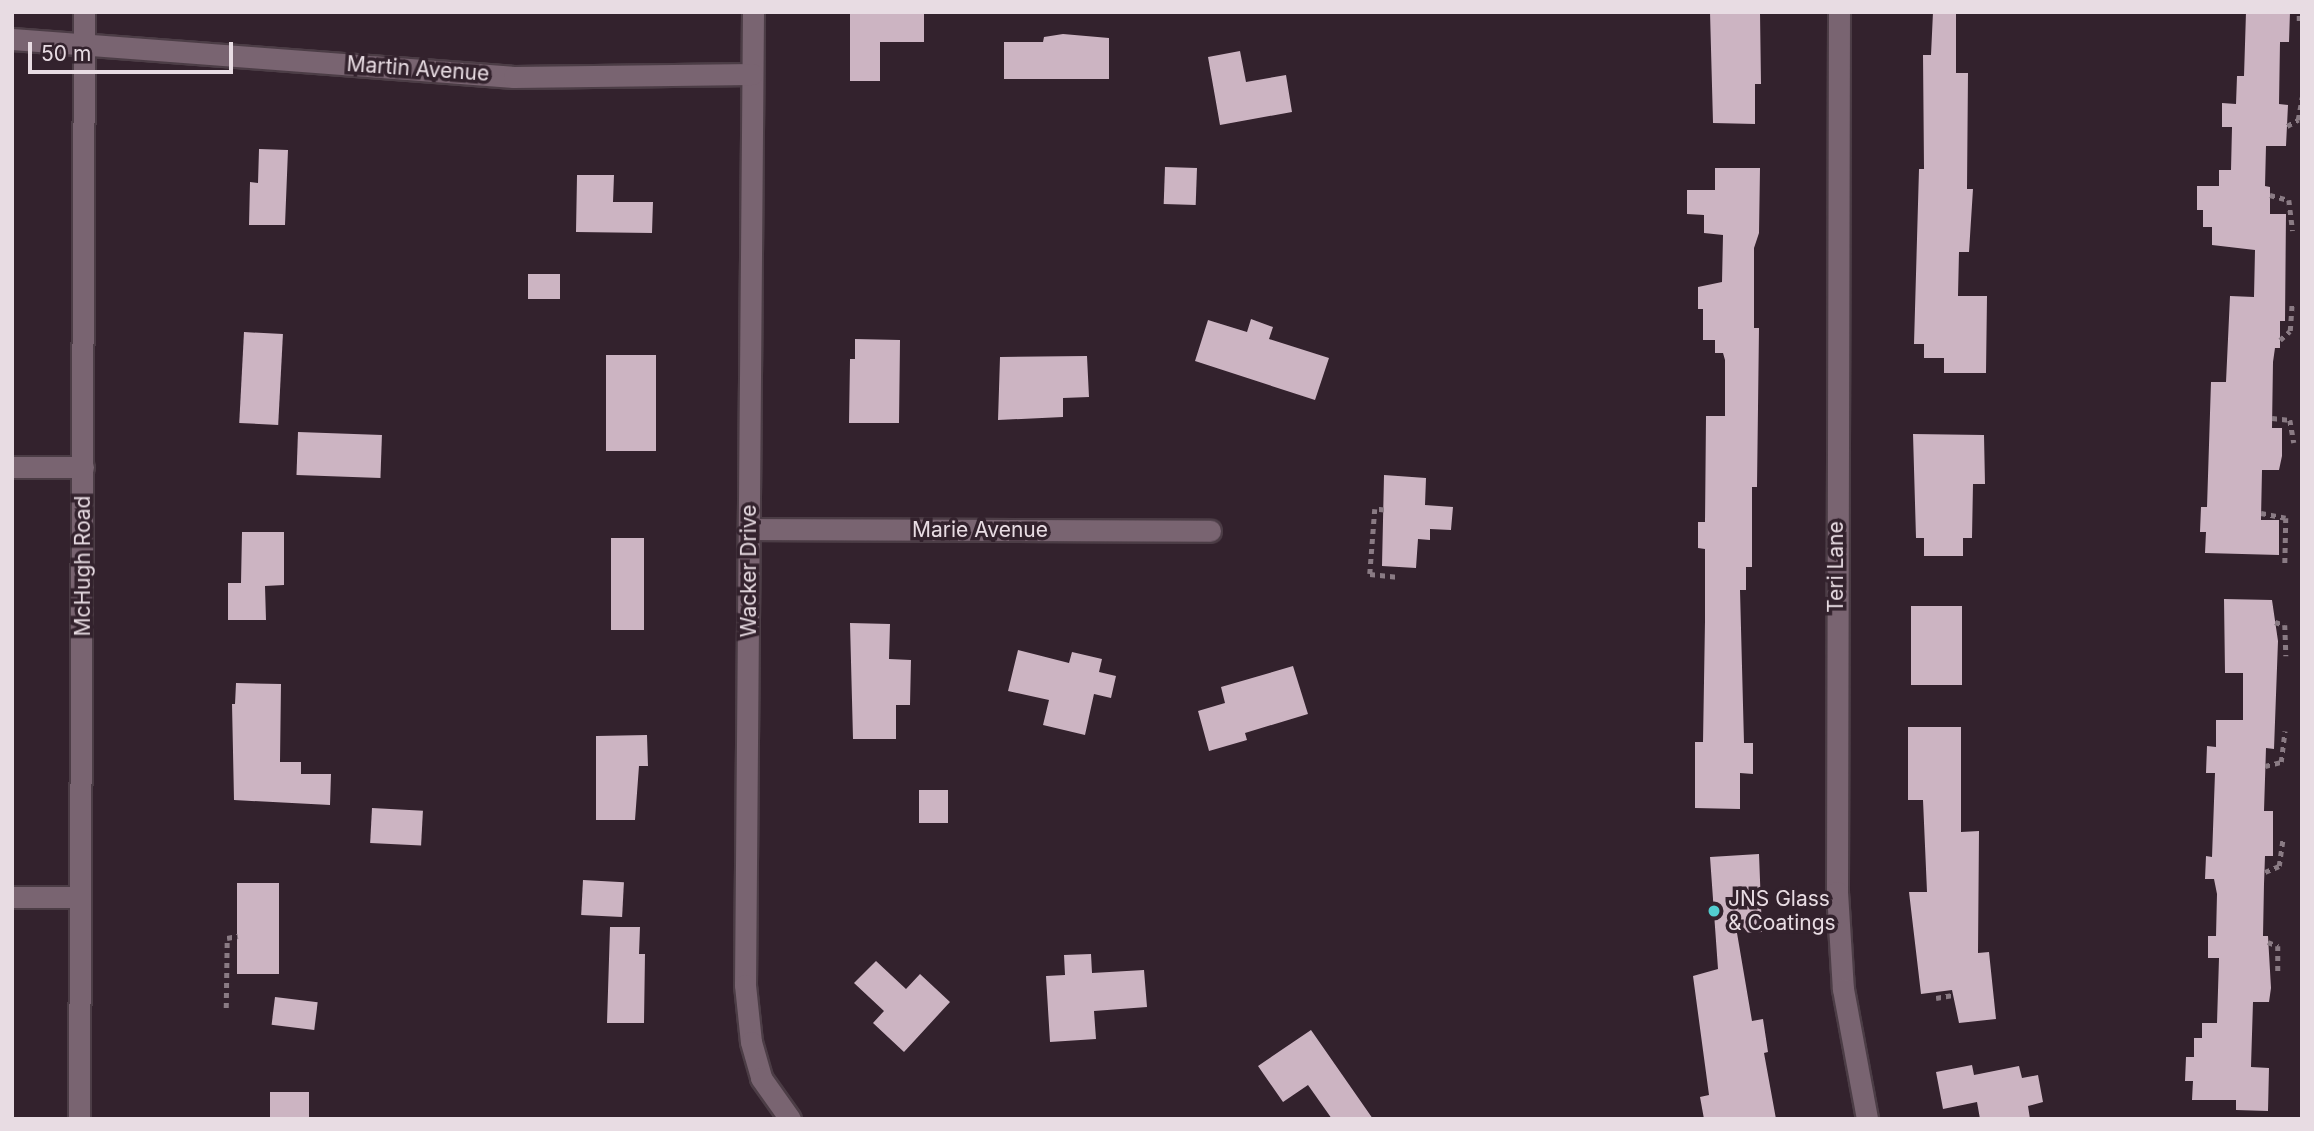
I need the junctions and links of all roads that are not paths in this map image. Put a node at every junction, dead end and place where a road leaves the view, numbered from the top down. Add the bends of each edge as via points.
1 (85, 12) edge
2 (753, 12) edge
3 (1839, 12) edge
4 (12, 39) edge
5 (84, 42) junction
6 (752, 74) junction
7 (12, 467) edge
8 (83, 467) junction
9 (749, 529) junction
10 (1210, 531) dead end
11 (12, 897) edge
12 (79, 897) junction
13 (79, 1119) edge
14 (790, 1119) edge
15 (1867, 1119) edge

1 - 5 street, McHugh Road
2 - 6 street, Wacker Drive
3 - 15 street, Teri Lane via 1837,892 1843,989
4 - 5 street, Martin Avenue
5 - 6 street, Martin Avenue via 514,77
5 - 8 street, McHugh Road
6 - 9 street, Wacker Drive
7 - 8 street
8 - 12 street, McHugh Road
9 - 10 street, Marie Avenue
9 - 14 street, Wacker Drive via 745,985 761,1078
11 - 12 street
12 - 13 street, McHugh Road

